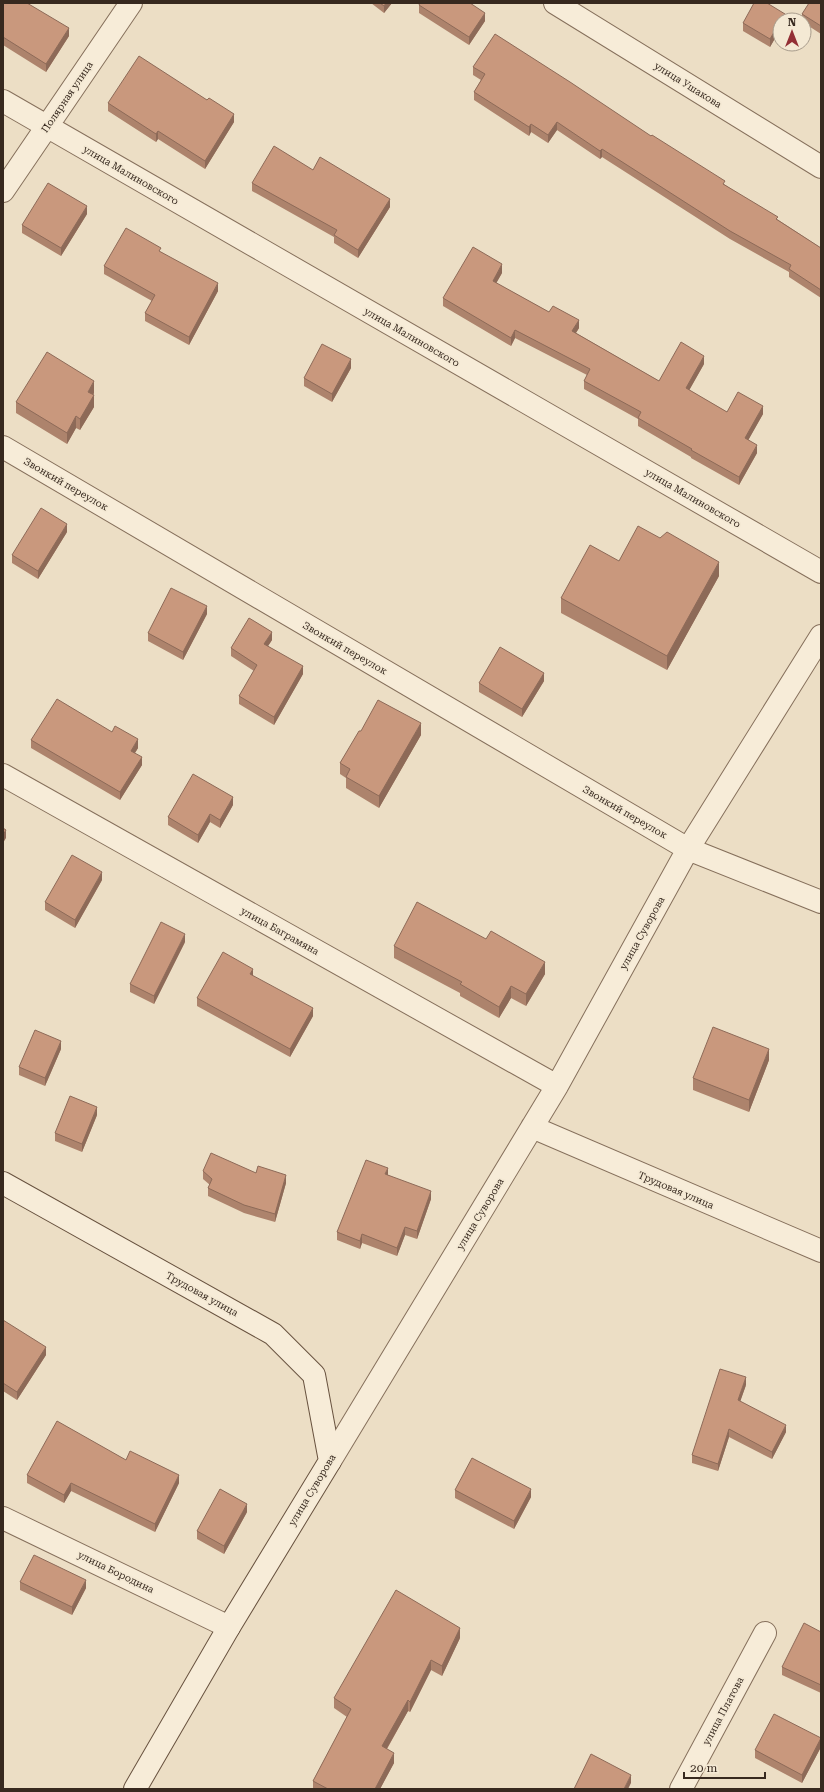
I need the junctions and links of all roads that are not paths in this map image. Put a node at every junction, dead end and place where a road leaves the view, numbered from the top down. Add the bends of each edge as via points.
1 (131, 3) edge
2 (555, 3) edge
3 (3, 101) edge
4 (47, 126) junction
5 (821, 166) edge
6 (3, 191) edge
7 (3, 448) edge
8 (821, 572) edge
9 (821, 636) edge
10 (3, 775) edge
11 (688, 849) junction
12 (821, 902) edge
13 (557, 1086) junction
14 (532, 1128) junction
15 (3, 1184) edge
16 (821, 1251) edge
17 (330, 1461) junction
18 (3, 1518) edge
19 (229, 1627) junction
20 (765, 1633) dead end
21 (135, 1789) edge
22 (680, 1789) edge

1 - 4 street, Полярная улица
2 - 5 street, улица Ушакова
3 - 4 street, улица Малиновского
4 - 6 street, Полярная улица
4 - 8 street, улица Малиновского
7 - 11 street, Звонкий переулок
9 - 11 street, улица Суворова
10 - 13 street, улица Баграмяна
11 - 12 street, Звонкий переулок
11 - 13 street, улица Суворова
13 - 14 street, улица Суворова
14 - 16 street, Трудовая улица
14 - 17 street, улица Суворова
15 - 17 street, Трудовая улица via 273,1334 314,1375
17 - 19 street, улица Суворова
18 - 19 street, улица Бородина
19 - 21 street, улица Суворова
20 - 22 street, улица Платова

